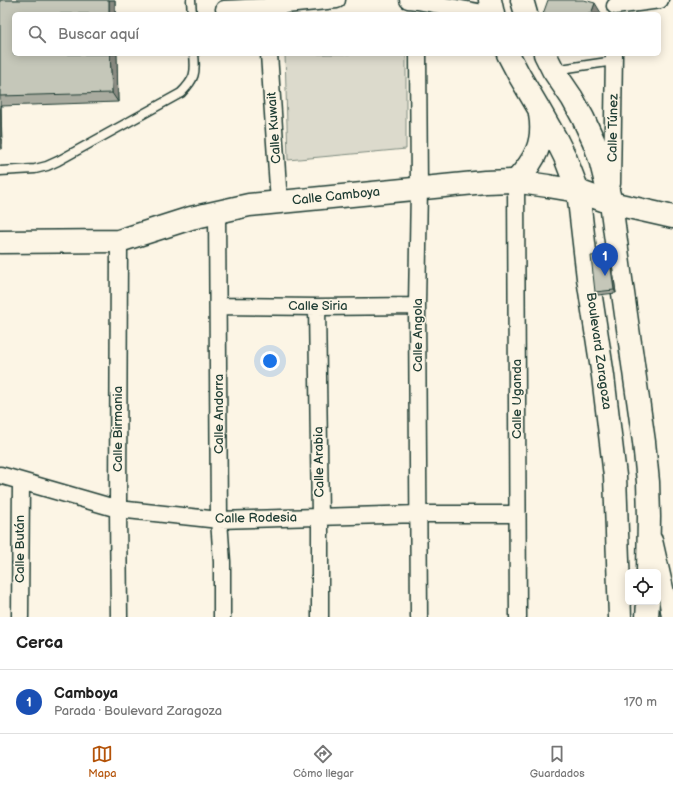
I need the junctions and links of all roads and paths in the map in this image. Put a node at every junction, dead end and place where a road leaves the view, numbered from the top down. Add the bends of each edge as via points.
1 (191, 0) edge
2 (337, 0) edge
3 (490, 0) edge
4 (522, 0) edge
5 (660, 0) edge
6 (414, 5) edge
7 (265, 7) edge
8 (615, 7) edge
9 (224, 9) dead end
10 (192, 12) edge
11 (472, 12) edge
12 (493, 12) edge
13 (525, 12) edge
14 (194, 56) edge
15 (269, 56) edge
16 (418, 56) edge
17 (509, 56) edge
18 (614, 58) edge
19 (549, 62) edge
20 (539, 109) junction
21 (0, 171) edge
22 (516, 181) junction
23 (419, 188) junction
24 (578, 191) junction
25 (279, 202) junction
26 (611, 202) junction
27 (217, 212) junction
28 (673, 218) edge
29 (119, 241) junction
30 (0, 242) edge
31 (218, 306) junction
32 (317, 306) junction
33 (418, 306) junction
34 (0, 475) edge
35 (21, 482) junction
36 (118, 508) junction
37 (419, 514) junction
38 (517, 514) junction
39 (320, 516) junction
40 (649, 517) junction
41 (219, 520) junction
42 (648, 569) edge
43 (648, 605) edge
44 (20, 617) edge
45 (119, 617) edge
46 (222, 617) edge
47 (320, 617) edge
48 (419, 617) edge
49 (518, 617) edge
50 (620, 617) edge
51 (647, 617) edge
52 (670, 617) edge

1 - 10 lane
2 - 7 street
3 - 12 main road
4 - 13 main road
5 - 8 street
6 - 11 street
7 - 9 street
14 - 21 lane via 193,77 181,93 47,166
15 - 25 street, Calle Kuwait
16 - 23 street, Calle Angola
17 - 20 main road, Boulevard Zaragoza
18 - 19 lane
18 - 26 street, Calle Túnez
19 - 26 main road via 584,118 600,160
20 - 22 main road via 542,124 541,141 534,158
20 - 24 main road, Boulevard Zaragoza via 565,157
22 - 23 main road, Calle Camboya
22 - 24 main road, Calle Camboya
22 - 38 street, Calle Uganda
23 - 25 main road, Calle Camboya
23 - 33 street, Calle Angola
24 - 26 main road, Calle Camboya
24 - 50 main road, Boulevard Zaragoza via 615,476
25 - 27 main road, Calle Camboya
26 - 28 main road, Calle Camboya
26 - 40 main road via 644,442
27 - 29 main road, Calle Camboya
27 - 31 street, Calle Andorra
29 - 30 main road, Calle Camboya
29 - 36 street, Calle Birmania
31 - 32 street, Calle Siria
31 - 41 street, Calle Andorra
32 - 33 street, Calle Siria
32 - 39 street, Calle Arabia
33 - 37 street, Calle Angola
34 - 35 street, Calle Rodesia
35 - 36 street, Calle Rodesia
35 - 44 street, Calle Bután
36 - 41 street, Calle Rodesia
36 - 45 street, Calle Birmania
37 - 38 street, Calle Rodesia
37 - 39 street, Calle Rodesia
37 - 48 street, Calle Angola
38 - 49 street, Calle Uganda
39 - 41 street, Calle Rodesia
39 - 47 street, Calle Arabia
40 - 42 main road
40 - 52 street
41 - 46 street, Calle Andorra
43 - 51 main road

